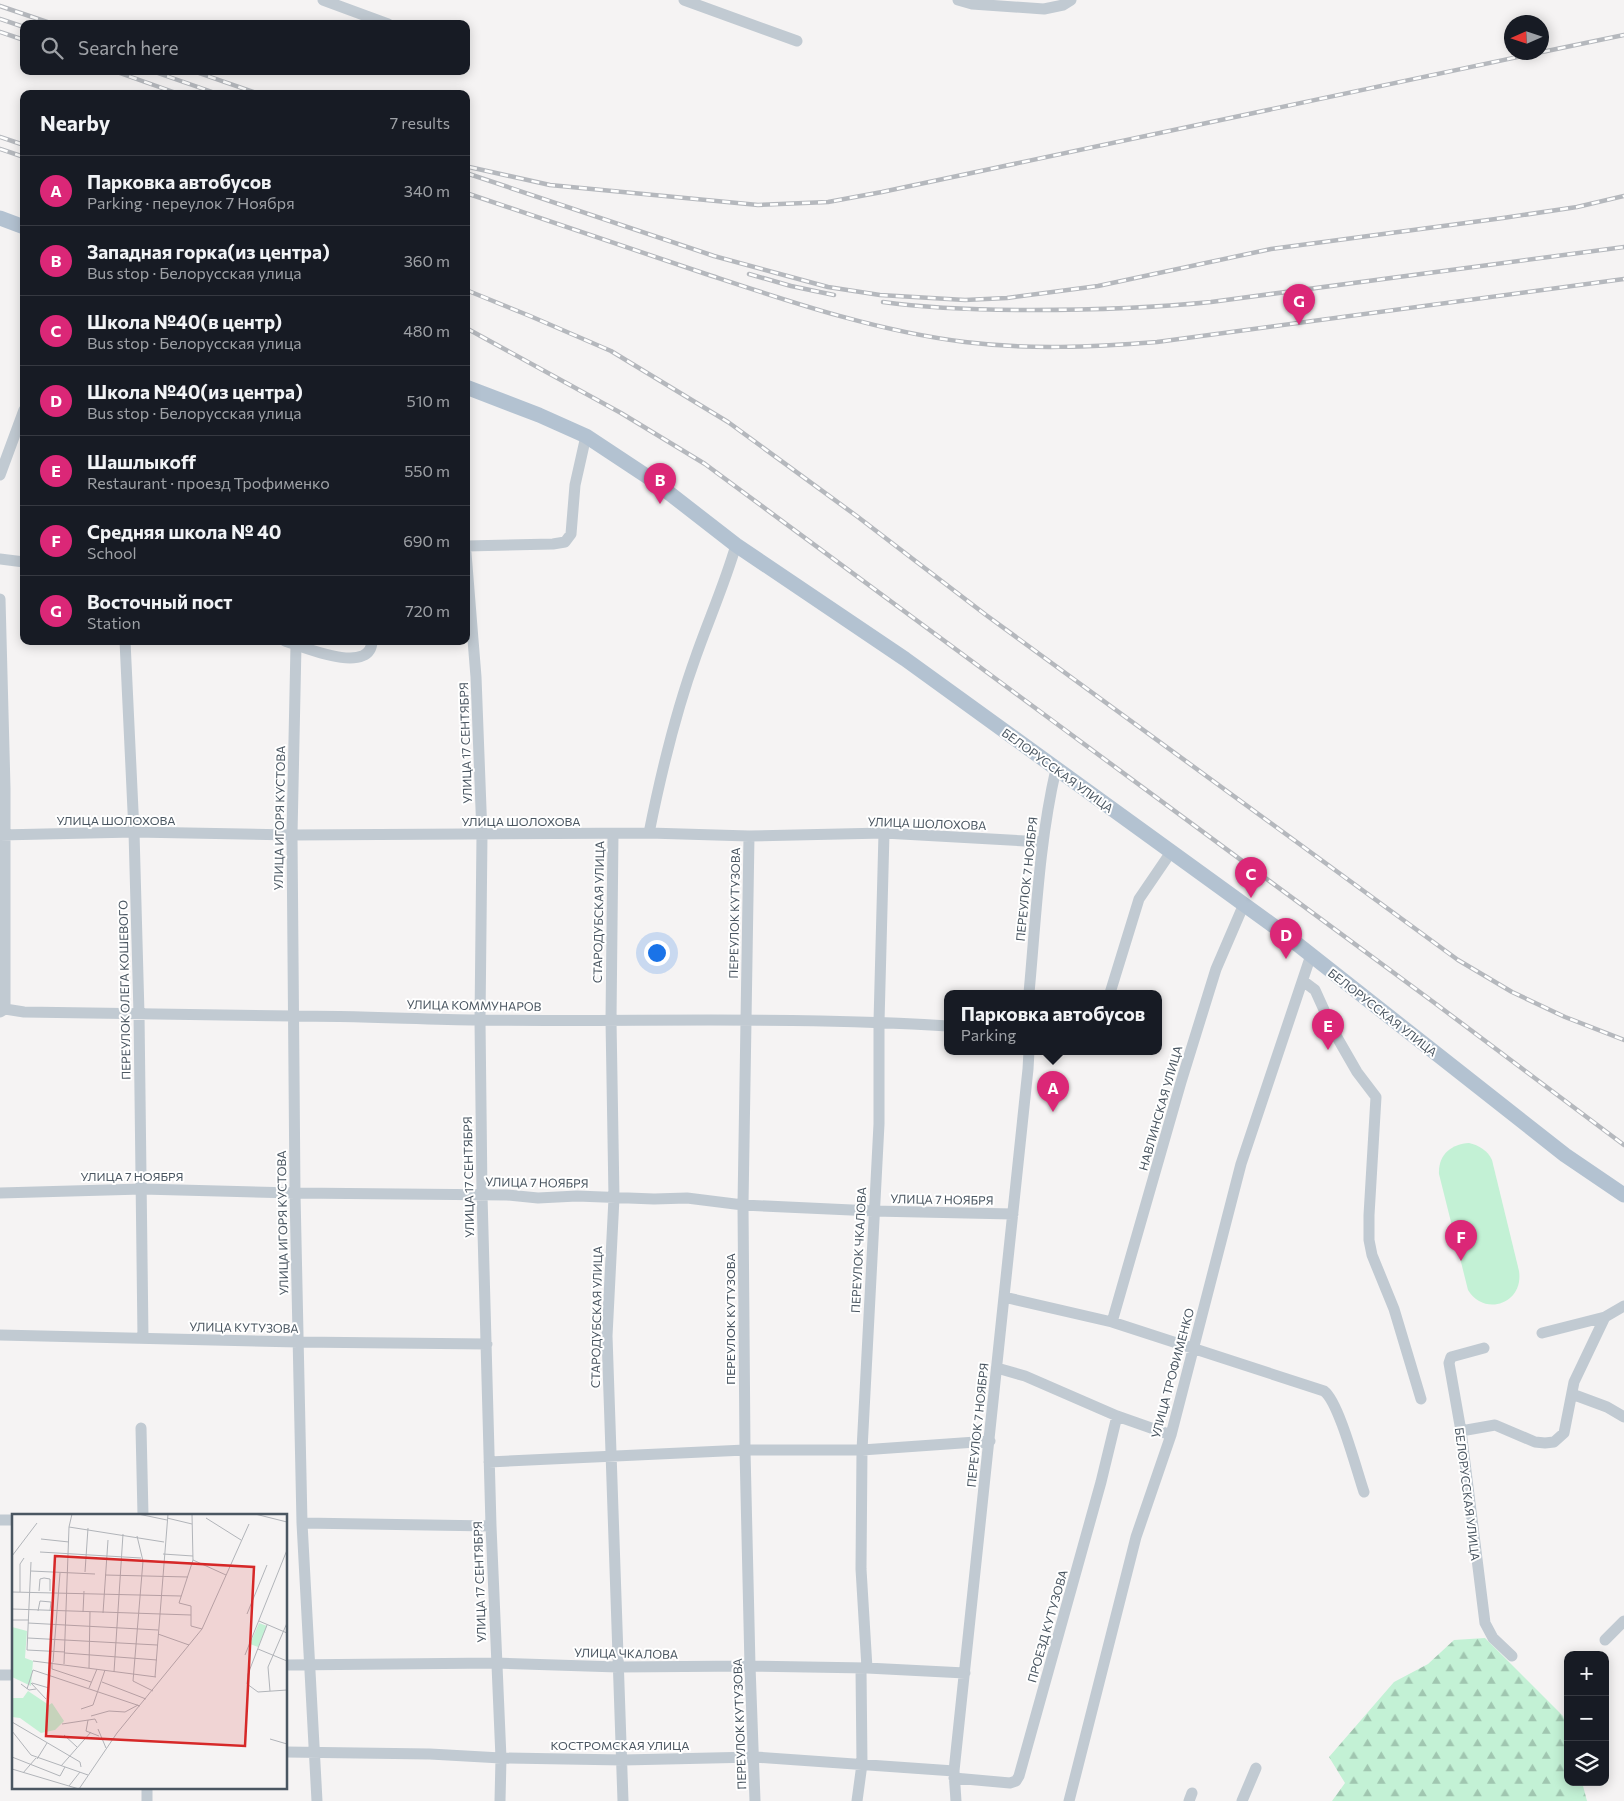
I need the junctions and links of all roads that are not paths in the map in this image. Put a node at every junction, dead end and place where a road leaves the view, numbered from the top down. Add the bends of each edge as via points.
1 (324, 0) edge
2 (684, 0) edge
3 (958, 0) edge
4 (1070, 0) edge
5 (377, 20) edge
6 (797, 41) dead end
7 (0, 218) edge
8 (20, 226) edge
9 (470, 388) edge
10 (20, 421) edge
11 (586, 436) junction
12 (0, 475) edge
13 (470, 546) edge
14 (736, 546) junction
15 (0, 559) edge
16 (20, 562) edge
17 (0, 599) edge
18 (470, 603) edge
19 (125, 645) edge
20 (291, 645) edge
21 (298, 645) edge
22 (372, 645) edge
23 (1056, 769) junction
24 (134, 832) junction
25 (649, 833) junction
26 (613, 834) junction
27 (884, 834) junction
28 (2, 835) edge
29 (292, 835) junction
30 (482, 835) junction
31 (749, 836) junction
32 (1042, 842) junction
33 (1170, 852) junction
34 (1244, 904) junction
35 (1311, 956) junction
36 (1303, 981) junction
37 (1029, 990) edge
38 (1111, 990) edge
39 (2, 1010) edge
40 (139, 1014) junction
41 (292, 1016) junction
42 (480, 1020) junction
43 (611, 1020) junction
44 (745, 1020) junction
45 (879, 1022) junction
46 (944, 1026) edge
47 (1028, 1055) edge
48 (142, 1189) junction
49 (0, 1193) edge
50 (295, 1193) junction
51 (482, 1195) junction
52 (1624, 1195) edge
53 (614, 1198) junction
54 (743, 1205) junction
55 (873, 1212) junction
56 (1014, 1214) junction
57 (1004, 1297) junction
58 (1624, 1306) edge
59 (1605, 1317) junction
60 (1112, 1322) junction
61 (1542, 1333) dead end
62 (0, 1335) edge
63 (143, 1338) junction
64 (298, 1342) junction
65 (487, 1344) junction
66 (1193, 1347) junction
67 (1484, 1348) dead end
68 (997, 1368) junction
69 (1572, 1394) junction
70 (1421, 1399) dead end
71 (1117, 1416) junction
72 (1624, 1417) edge
73 (141, 1428) dead end
74 (1460, 1431) junction
75 (1171, 1435) junction
76 (990, 1441) junction
77 (745, 1450) junction
78 (862, 1450) junction
79 (610, 1457) junction
80 (489, 1462) junction
81 (1364, 1492) dead end
82 (143, 1514) edge
83 (302, 1523) junction
84 (491, 1526) junction
85 (1624, 1621) edge
86 (1605, 1640) dead end
87 (1512, 1656) dead end
88 (310, 1664) junction
89 (496, 1664) junction
90 (288, 1665) edge
91 (750, 1666) junction
92 (618, 1667) junction
93 (864, 1668) junction
94 (965, 1673) junction
95 (288, 1752) edge
96 (316, 1752) junction
97 (754, 1757) junction
98 (501, 1758) junction
99 (623, 1760) junction
100 (862, 1764) junction
101 (1256, 1768) dead end
102 (954, 1774) junction
103 (147, 1788) edge
104 (147, 1801) edge
105 (317, 1801) edge
106 (500, 1801) edge
107 (623, 1801) edge
108 (755, 1801) edge
109 (857, 1801) edge
110 (956, 1801) edge
111 (1069, 1801) edge
112 (1242, 1801) edge

1 - 5 street
2 - 6 street
3 - 4 street via 972,4 1044,9
7 - 8 main road
9 - 11 main road, БЕЛОРУССКАЯ УЛИЦА via 539,414
10 - 12 street
11 - 13 street via 575,484 572,534 566,542
11 - 14 main road, БЕЛОРУССКАЯ УЛИЦА via 651,479
14 - 23 main road, БЕЛОРУССКАЯ УЛИЦА via 905,659
14 - 25 street via 673,724
15 - 16 street
17 - 28 street
18 - 30 street, УЛИЦА 17 СЕНТЯБРЯ
19 - 24 street, ПЕРЕУЛОК ОЛЕГА КОШЕВОГО
20 - 29 street, УЛИЦА ИГОРЯ КУСТОВА
21 - 22 street via 344,659 362,657
23 - 32 street, ПЕРЕУЛОК 7 НОЯБРЯ
23 - 33 main road, БЕЛОРУССКАЯ УЛИЦА
24 - 28 street, УЛИЦА ШОЛОХОВА
24 - 29 street, УЛИЦА ШОЛОХОВА
24 - 40 street, ПЕРЕУЛОК ОЛЕГА КОШЕВОГО
25 - 26 street, УЛИЦА ШОЛОХОВА
25 - 31 street, УЛИЦА ШОЛОХОВА
26 - 30 street, УЛИЦА ШОЛОХОВА
26 - 43 street, СТАРОДУБСКАЯ УЛИЦА
27 - 31 street, УЛИЦА ШОЛОХОВА
27 - 32 street, УЛИЦА ШОЛОХОВА
27 - 45 street, ПЕРЕУЛОК ЧКАЛОВА
28 - 39 street
29 - 30 street, УЛИЦА ШОЛОХОВА
29 - 41 street, УЛИЦА ИГОРЯ КУСТОВА
30 - 42 street, УЛИЦА 17 СЕНТЯБРЯ
31 - 44 street, ПЕРЕУЛОК КУТУЗОВА
32 - 37 street, ПЕРЕУЛОК 7 НОЯБРЯ
33 - 34 main road, БЕЛОРУССКАЯ УЛИЦА
33 - 38 street via 1139,899
34 - 35 main road, БЕЛОРУССКАЯ УЛИЦА
34 - 60 street, НАВЛИНСКАЯ УЛИЦА via 1216,969
35 - 36 street, УЛИЦА ТРОФИМЕНКО
35 - 52 main road, БЕЛОРУССКАЯ УЛИЦА via 1565,1155
36 - 66 street, УЛИЦА ТРОФИМЕНКО via 1241,1164
36 - 70 street via 1315,990 1334,1032 1376,1097 1369,1240
39 - 40 street, УЛИЦА КОММУНАРОВ
40 - 41 street, УЛИЦА КОММУНАРОВ
40 - 48 street, ПЕРЕУЛОК ОЛЕГА КОШЕВОГО
41 - 42 street, УЛИЦА КОММУНАРОВ
41 - 50 street, УЛИЦА ИГОРЯ КУСТОВА
42 - 43 street, УЛИЦА КОММУНАРОВ
42 - 51 street, УЛИЦА 17 СЕНТЯБРЯ
43 - 44 street, УЛИЦА КОММУНАРОВ
43 - 53 street, СТАРОДУБСКАЯ УЛИЦА
44 - 45 street, УЛИЦА КОММУНАРОВ
44 - 54 street, ПЕРЕУЛОК КУТУЗОВА
45 - 46 street, УЛИЦА КОММУНАРОВ
45 - 55 street, ПЕРЕУЛОК ЧКАЛОВА via 879,1124
47 - 56 street, ПЕРЕУЛОК 7 НОЯБРЯ
48 - 49 street, УЛИЦА 7 НОЯБРЯ
48 - 50 street, УЛИЦА 7 НОЯБРЯ
48 - 63 street, ПЕРЕУЛОК ОЛЕГА КОШЕВОГО
50 - 51 street, УЛИЦА 7 НОЯБРЯ
50 - 64 street, УЛИЦА ИГОРЯ КУСТОВА
51 - 53 street, УЛИЦА 7 НОЯБРЯ
51 - 65 street, УЛИЦА 17 СЕНТЯБРЯ
53 - 54 street, УЛИЦА 7 НОЯБРЯ via 687,1198
53 - 79 street, СТАРОДУБСКАЯ УЛИЦА via 607,1336
54 - 55 street, УЛИЦА 7 НОЯБРЯ
54 - 77 street, ПЕРЕУЛОК КУТУЗОВА
55 - 56 street, УЛИЦА 7 НОЯБРЯ
55 - 78 street, ПЕРЕУЛОК ЧКАЛОВА
56 - 57 street, ПЕРЕУЛОК 7 НОЯБРЯ
57 - 60 street
57 - 68 street, ПЕРЕУЛОК 7 НОЯБРЯ
58 - 59 street
59 - 61 street
59 - 69 street via 1574,1382
60 - 66 street
62 - 63 street, УЛИЦА КУТУЗОВА
63 - 64 street, УЛИЦА КУТУЗОВА
64 - 65 street, УЛИЦА КУТУЗОВА
64 - 83 street, УЛИЦА ИГОРЯ КУСТОВА
65 - 80 street, УЛИЦА 17 СЕНТЯБРЯ
66 - 75 street, УЛИЦА ТРОФИМЕНКО
66 - 81 street via 1327,1394 1344,1427
67 - 74 street, БЕЛОРУССКАЯ УЛИЦА via 1449,1360
68 - 71 street via 1025,1376
68 - 76 street, ПЕРЕУЛОК 7 НОЯБРЯ
69 - 72 street via 1608,1407
69 - 74 street via 1564,1433 1554,1442 1535,1442 1495,1425
71 - 75 street
71 - 102 street, ПРОЕЗД КУТУЗОВА via 1019,1776 1010,1783
73 - 82 street
74 - 87 street, БЕЛОРУССКАЯ УЛИЦА via 1485,1623 1493,1638
75 - 111 street, УЛИЦА ТРОФИМЕНКО via 1136,1537
76 - 78 street
76 - 94 street, ПЕРЕУЛОК 7 НОЯБРЯ
77 - 78 street
77 - 79 street
77 - 91 street, ПЕРЕУЛОК КУТУЗОВА
78 - 93 street, ПЕРЕУЛОК ЧКАЛОВА
79 - 80 street
79 - 92 street, СТАРОДУБСКАЯ УЛИЦА
80 - 84 street, УЛИЦА 17 СЕНТЯБРЯ
83 - 84 street
83 - 88 street, УЛИЦА ИГОРЯ КУСТОВА
84 - 89 street, УЛИЦА 17 СЕНТЯБРЯ
85 - 86 street
88 - 89 street, УЛИЦА ЧКАЛОВА
88 - 90 street, УЛИЦА ЧКАЛОВА
88 - 96 street, УЛИЦА ИГОРЯ КУСТОВА
89 - 92 street, УЛИЦА ЧКАЛОВА
89 - 98 street, УЛИЦА 17 СЕНТЯБРЯ
91 - 92 street, УЛИЦА ЧКАЛОВА
91 - 93 street, УЛИЦА ЧКАЛОВА
91 - 97 street, ПЕРЕУЛОК КУТУЗОВА
92 - 99 street, СТАРОДУБСКАЯ УЛИЦА
93 - 94 street, УЛИЦА ЧКАЛОВА
93 - 100 street, ПЕРЕУЛОК ЧКАЛОВА
94 - 102 street, ПЕРЕУЛОК 7 НОЯБРЯ
95 - 96 street, КОСТРОМСКАЯ УЛИЦА
96 - 98 street, КОСТРОМСКАЯ УЛИЦА
96 - 105 street, УЛИЦА ИГОРЯ КУСТОВА
97 - 99 street, КОСТРОМСКАЯ УЛИЦА
97 - 100 street, КОСТРОМСКАЯ УЛИЦА
97 - 108 street, ПЕРЕУЛОК КУТУЗОВА
98 - 99 street, КОСТРОМСКАЯ УЛИЦА
98 - 106 street, УЛИЦА 17 СЕНТЯБРЯ
99 - 107 street, СТАРОДУБСКАЯ УЛИЦА
100 - 102 street, КОСТРОМСКАЯ УЛИЦА
100 - 109 street, ПЕРЕУЛОК ЧКАЛОВА
101 - 112 street
102 - 110 street, ПЕРЕУЛОК 7 НОЯБРЯ
103 - 104 street

